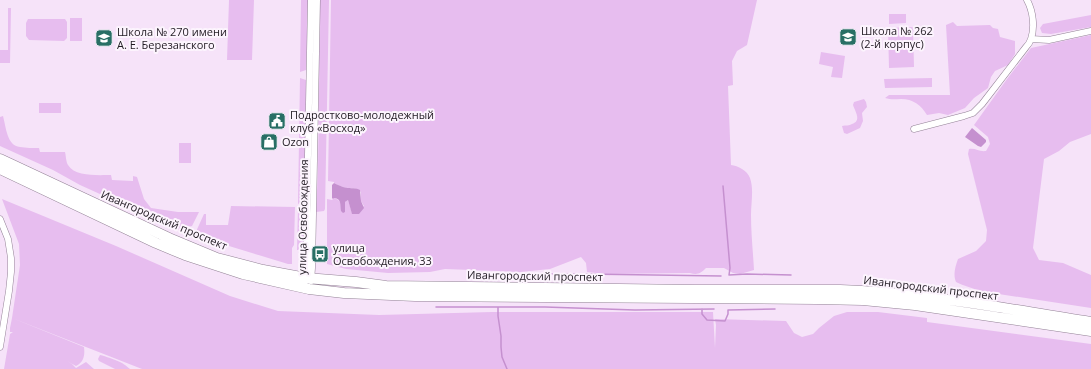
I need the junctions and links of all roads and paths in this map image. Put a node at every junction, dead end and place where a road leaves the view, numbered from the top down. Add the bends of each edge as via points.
1 (311, 0) edge
2 (317, 0) edge
3 (1027, 0) edge
4 (1091, 31) edge
5 (1031, 39) junction
6 (914, 129) dead end
7 (0, 159) edge
8 (0, 169) edge
9 (0, 219) edge
10 (309, 282) junction
11 (1091, 322) edge
12 (1091, 331) edge
13 (0, 347) edge

1 - 10 street, улица Освобождения
2 - 10 street, улица Освобождения
3 - 5 street via 1032,15
4 - 5 street via 1049,40
5 - 6 street via 973,113
7 - 10 highway, Ивангородский проспект via 217,258
8 - 10 highway, Ивангородский проспект via 186,255 242,274
9 - 13 street via 10,247 11,272
10 - 11 highway, Ивангородский проспект via 393,286 832,290 892,293
10 - 12 highway, Ивангородский проспект via 351,294 863,300 915,305

